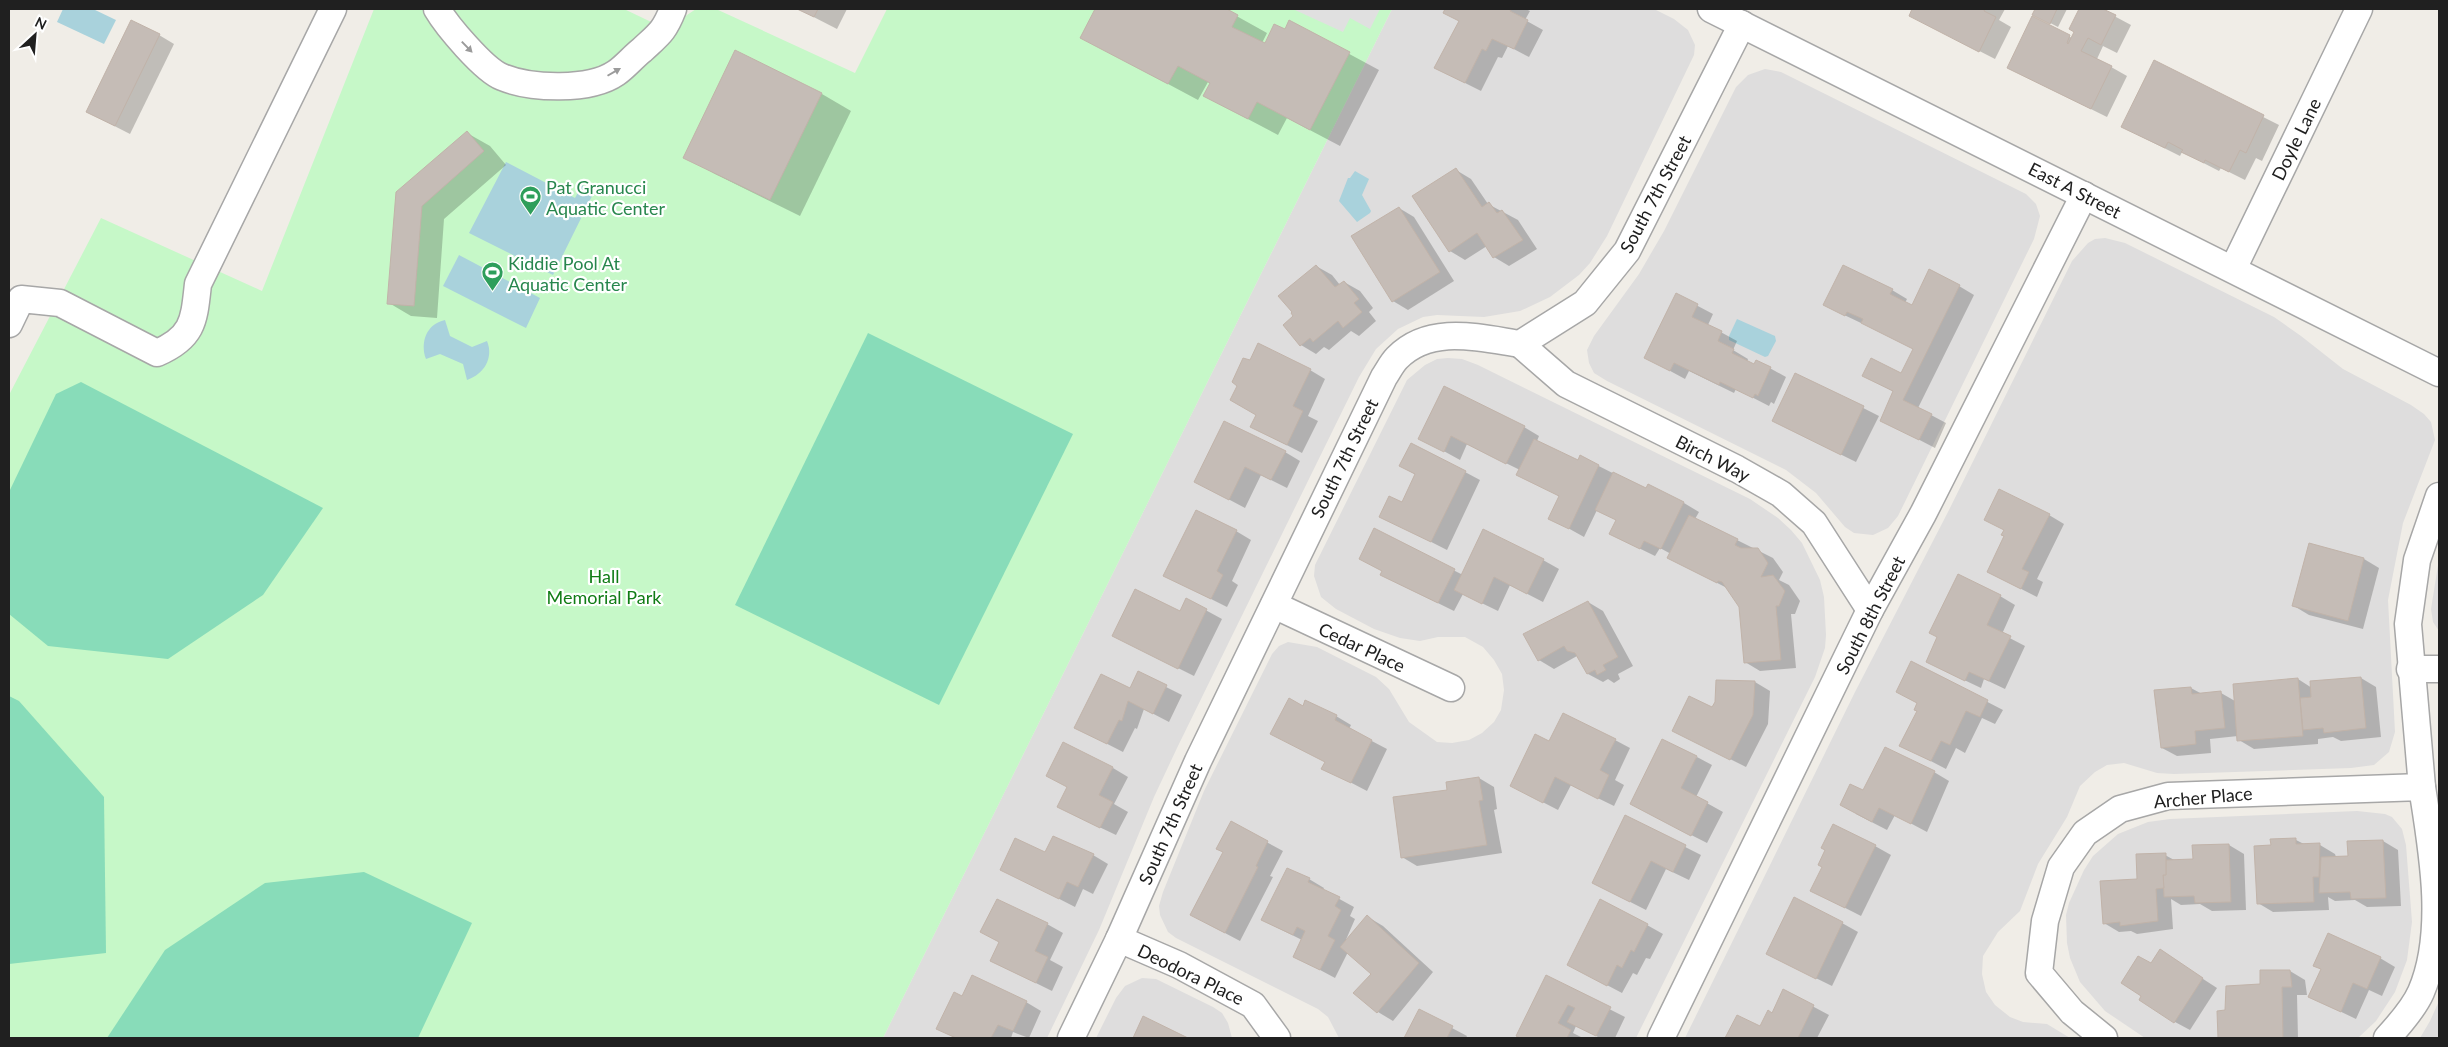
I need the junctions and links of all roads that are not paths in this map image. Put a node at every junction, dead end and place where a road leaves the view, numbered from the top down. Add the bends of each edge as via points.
1 (333, 9) edge
2 (437, 9) edge
3 (673, 9) edge
4 (1711, 9) edge
5 (2359, 9) edge
6 (1742, 24) junction
7 (2084, 195) junction
8 (2233, 269) junction
9 (9, 324) edge
10 (1520, 344) junction
11 (2439, 373) edge
12 (2439, 496) edge
13 (1274, 605) junction
14 (1870, 610) junction
15 (2410, 669) junction
16 (2439, 669) edge
17 (1451, 688) dead end
18 (2422, 787) junction
19 (1119, 939) junction
20 (1071, 1038) edge
21 (1277, 1038) edge
22 (1661, 1038) edge
23 (2104, 1038) edge
24 (2387, 1038) edge

1 - 9 street via 198,284 194,321 175,345 158,353 60,303 21,299
2 -> 3 street via 468,48 500,77 525,84 556,86 584,84 616,74 666,29
4 - 6 street, East A Street
5 - 8 street, Doyle Lane
6 - 7 street, East A Street
6 - 10 street, South 7th Street via 1627,251 1585,303
7 - 8 street, East A Street
7 - 14 street, South 8th Street via 1923,514
8 - 11 street, East A Street
10 - 13 street, South 7th Street via 1462,335 1434,337 1415,344 1397,358 1375,395
10 - 14 street, Birch Way via 1566,384 1737,468 1781,494 1814,523
12 - 15 street via 2417,560 2408,624
13 - 17 street, Cedar Place
13 - 19 street, South 7th Street via 1198,761
14 - 22 street, South 8th Street
15 - 16 street
15 - 18 street
18 - 23 street, Archer Place via 2168,796 2120,809 2085,833 2060,867 2045,921 2039,973 2072,1012
18 - 24 street via 2434,891 2434,952 2421,993
19 - 20 street, South 7th Street
19 - 21 street, Deodora Place via 1179,965 1254,1005

